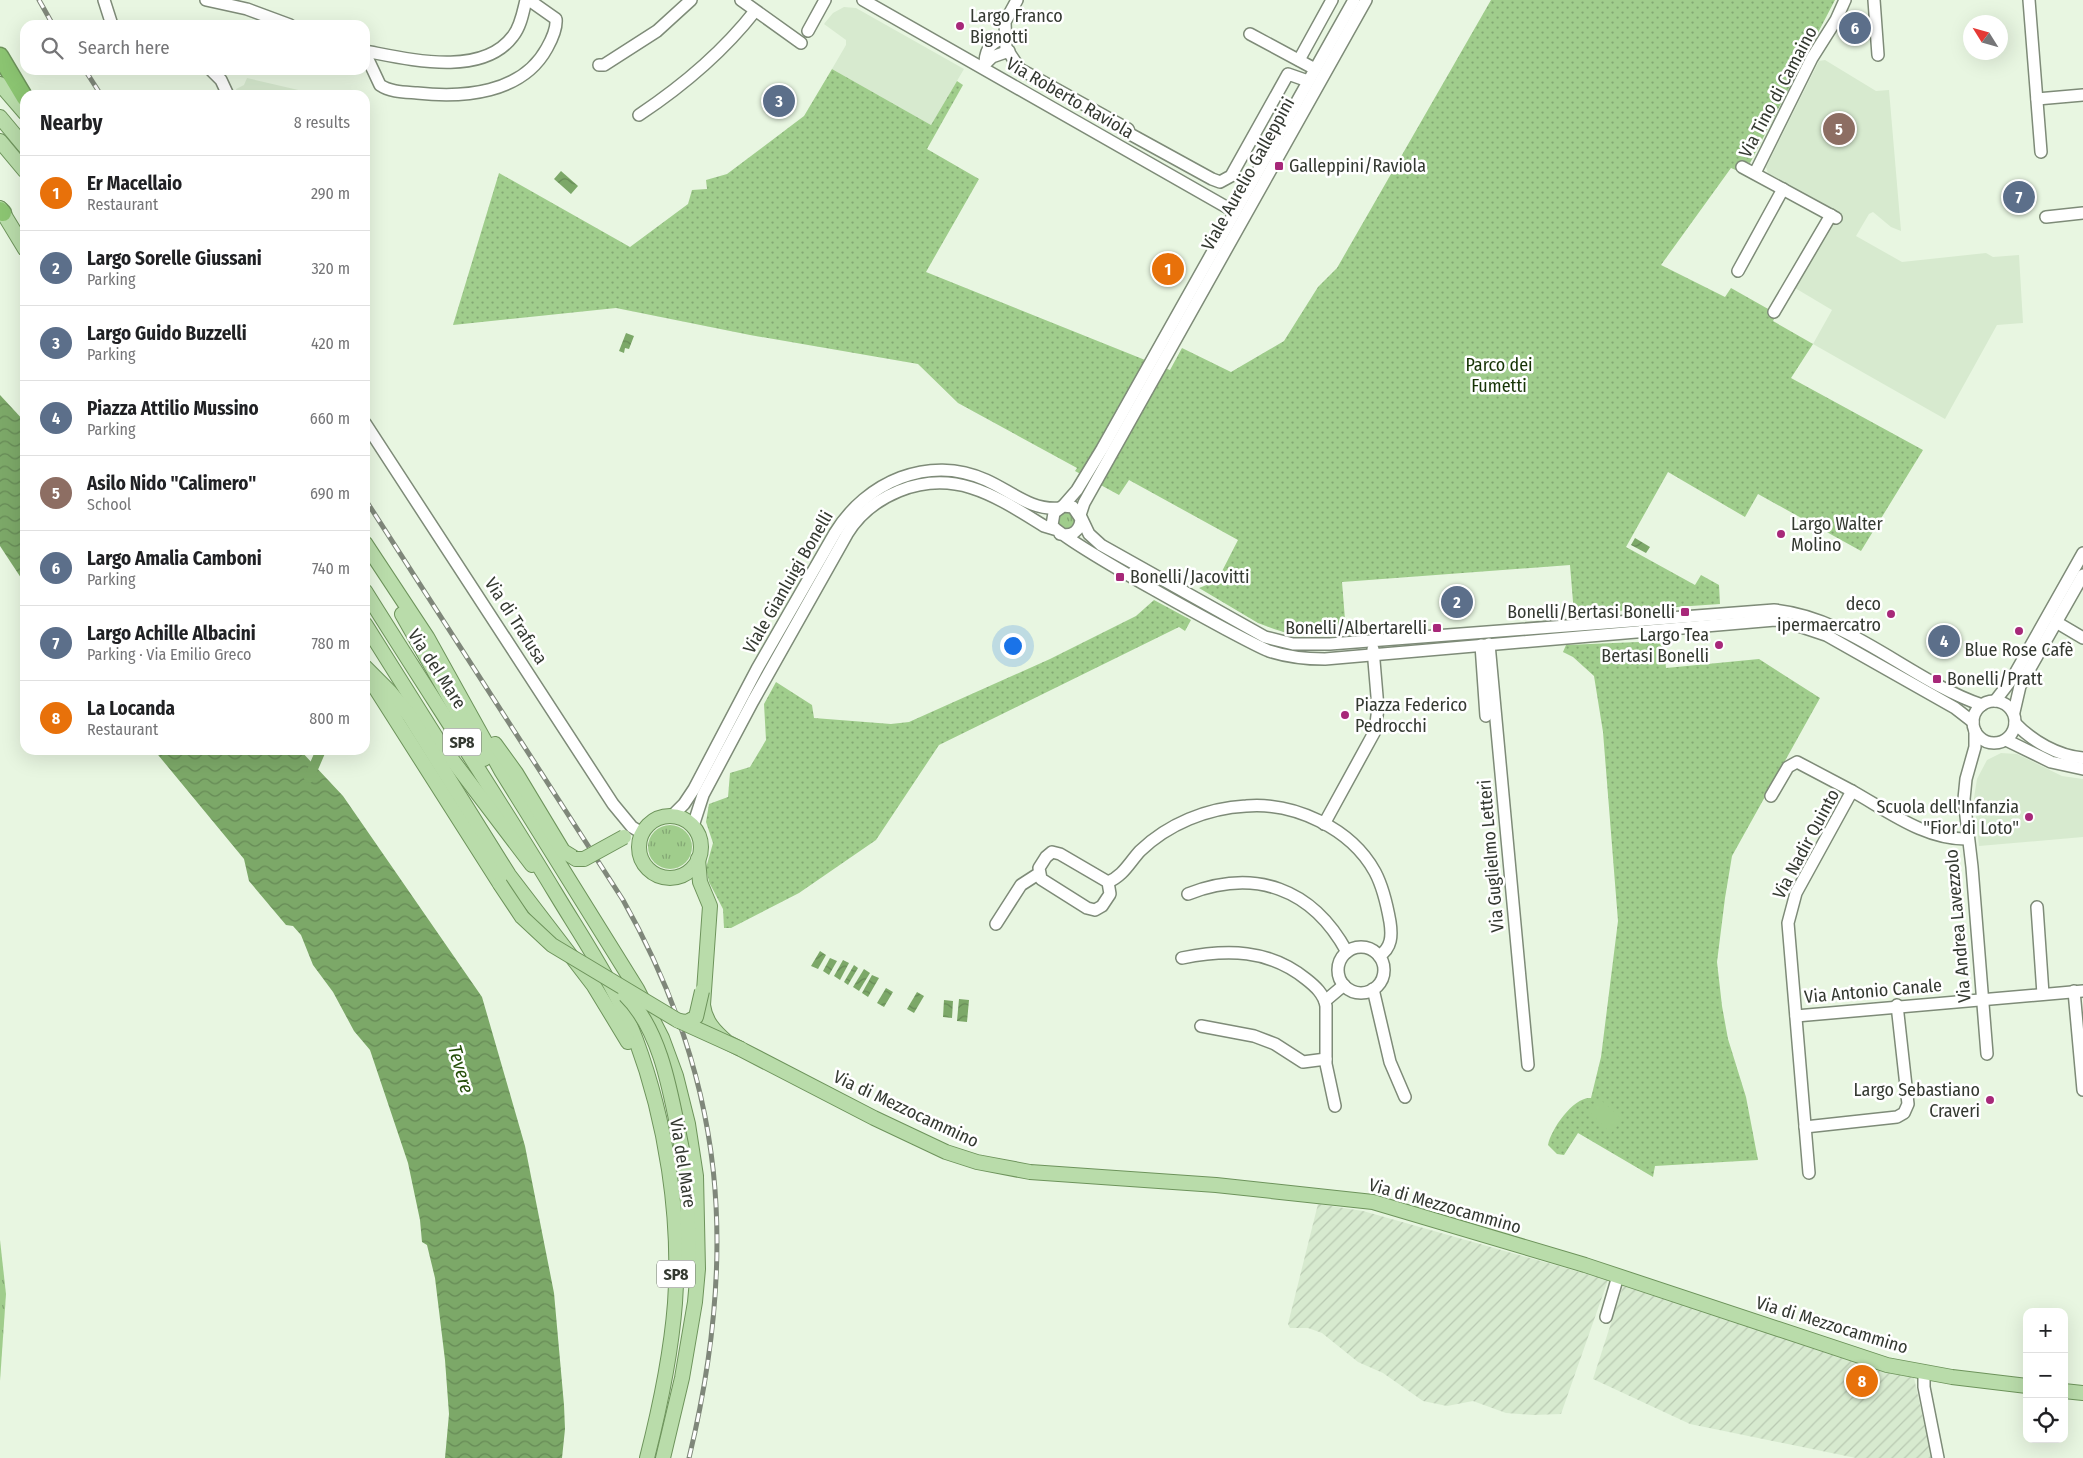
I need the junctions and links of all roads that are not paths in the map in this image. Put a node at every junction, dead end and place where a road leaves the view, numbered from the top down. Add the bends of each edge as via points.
1 (104, 0) edge
2 (206, 0) edge
3 (527, 0) edge
4 (691, 0) edge
5 (741, 0) edge
6 (825, 0) edge
7 (862, 0) edge
8 (1017, 0) edge
9 (1332, 0) edge
10 (1354, 0) edge
11 (1366, 0) edge
12 (1845, 0) edge
13 (1874, 0) edge
14 (2029, 0) edge
15 (755, 11) junction
16 (110, 20) edge
17 (277, 20) edge
18 (808, 31) dead end
19 (1250, 34) dead end
20 (1006, 37) junction
21 (801, 43) dead end
22 (1008, 51) junction
23 (370, 53) edge
24 (1878, 55) dead end
25 (0, 56) edge
26 (1299, 60) junction
27 (370, 64) edge
28 (599, 65) dead end
29 (983, 65) junction
30 (1315, 69) junction
31 (216, 75) edge
32 (1308, 81) junction
33 (0, 84) edge
34 (20, 90) edge
35 (226, 90) edge
36 (2083, 95) edge
37 (2038, 99) junction
38 (20, 107) edge
39 (639, 115) dead end
40 (0, 117) edge
41 (0, 141) edge
42 (20, 142) edge
43 (2041, 152) dead end
44 (20, 165) edge
45 (1742, 167) dead end
46 (1754, 173) junction
47 (1783, 189) junction
48 (1, 210) edge
49 (1235, 212) junction
50 (2083, 213) edge
51 (2046, 216) dead end
52 (20, 241) edge
53 (1738, 272) dead end
54 (1774, 312) dead end
55 (1157, 362) junction
56 (370, 431) edge
57 (1090, 481) junction
58 (1061, 507) junction
59 (1080, 514) junction
60 (1057, 531) junction
61 (370, 550) edge
62 (2083, 553) edge
63 (370, 559) edge
64 (2083, 575) edge
65 (370, 599) edge
66 (2056, 622) junction
67 (370, 632) edge
68 (2083, 638) edge
69 (1372, 640) junction
70 (1485, 645) junction
71 (1373, 654) junction
72 (370, 672) edge
73 (370, 680) edge
74 (463, 698) junction
75 (1995, 701) junction
76 (1982, 705) junction
77 (1486, 716) dead end
78 (2014, 717) junction
79 (1974, 727) junction
80 (2003, 742) junction
81 (2083, 758) edge
82 (1970, 766) junction
83 (2083, 769) edge
84 (1852, 791) junction
85 (1771, 796) dead end
86 (672, 816) junction
87 (1324, 824) junction
88 (693, 826) junction
89 (642, 835) junction
90 (1968, 839) junction
91 (533, 853) junction
92 (698, 859) junction
93 (1124, 872) junction
94 (1038, 874) junction
95 (1108, 882) junction
96 (1110, 894) junction
97 (1188, 894) dead end
98 (556, 895) junction
99 (2036, 907) dead end
100 (996, 924) dead end
101 (1347, 952) junction
102 (1380, 956) junction
103 (1182, 958) dead end
104 (604, 977) junction
105 (1344, 985) junction
106 (1373, 989) junction
107 (702, 991) junction
108 (2078, 991) edge
109 (2043, 994) junction
110 (1983, 999) junction
111 (1325, 1001) junction
112 (1897, 1005) junction
113 (1796, 1016) junction
114 (677, 1020) junction
115 (1201, 1026) dead end
116 (741, 1049) junction
117 (1986, 1054) dead end
118 (1326, 1059) junction
119 (1528, 1065) dead end
120 (651, 1090) junction
121 (2083, 1090) edge
122 (1405, 1097) dead end
123 (1335, 1106) dead end
124 (1805, 1127) junction
125 (1809, 1173) dead end
126 (1618, 1276) junction
127 (1606, 1317) dead end
128 (684, 1366) junction
129 (1924, 1372) junction
130 (2023, 1385) edge
131 (2068, 1391) edge
132 (2083, 1392) edge
133 (647, 1458) edge
134 (663, 1458) edge
135 (1938, 1458) edge

1 - 16 street
2 - 17 street via 247,9
3 - 23 street via 513,37 499,49 483,56 458,62 436,62
3 - 27 street via 556,18 551,38 530,69 517,79 495,88 451,95 390,89 378,83
4 - 28 street via 638,44
5 - 15 street
6 - 18 street
7 - 29 street, Via Roberto Raviola
8 - 20 street via 1005,22
9 - 26 street
10 - 30 street, Viale Aurelio Galleppini
11 - 55 street, Viale Aurelio Galleppini
12 - 46 street, Via Tino di Camaino
13 - 24 street
14 - 37 street
15 - 21 street
15 - 39 street via 728,44 698,72
19 - 26 street
20 - 22 street
20 - 29 street via 991,44
22 - 29 street
22 - 32 street via 1020,69 1220,182 1231,176 1288,74
25 - 34 highway
26 - 30 street
29 - 49 street, Via Roberto Raviola
30 - 32 street, Viale Aurelio Galleppini
31 - 35 street
32 - 49 street, Viale Aurelio Galleppini
33 - 38 main road
36 - 37 street
37 - 43 street
40 - 42 main road
41 - 44 main road
45 - 46 street, Via Tino di Camaino
46 - 47 street, Via Tino di Camaino
47 - 53 street
47 - 54 street, Via Tino di Camaino via 1833,217
48 - 52 main road
49 - 55 street, Viale Aurelio Galleppini
50 - 51 street
55 - 57 street
56 - 89 street, Via di Trafusa via 612,804
57 - 58 street
57 - 59 street
58 - 59 street via 1073,507
58 - 60 street via 1052,517
58 - 86 street, Viale Gianluigi Bonelli via 1036,506 985,479 948,471 928,471 900,478 864,498 835,533 757,669 694,789
59 - 60 street via 1078,529 1070,535
59 - 69 street via 1089,534 1101,545 1265,637 1303,645
60 - 71 street, Viale Gianluigi Bonelli via 1265,649 1313,659
60 - 88 street, Viale Gianluigi Bonelli via 984,492 949,482 906,488 867,510 847,534 758,692 703,795
61 - 74 main road via 428,637
62 - 75 street via 2009,684
63 - 91 main road via 466,724
64 - 66 street
65 - 91 main road, Via del Mare / SP8
66 - 68 street
66 - 78 street via 2017,693
67 - 98 main road, Via del Mare / SP8 via 451,758
69 - 71 street
69 - 76 street via 1780,610 1829,624 1954,694
70 - 71 street, Viale Gianluigi Bonelli
70 - 77 street
70 - 79 street, Viale Gianluigi Bonelli via 1738,622 1785,622 1834,639 1955,708
70 - 119 street, Via Guglielmo Letteri
71 - 87 street via 1378,722 1374,736
72 - 120 main road via 409,715 517,888 610,1009
73 - 104 main road, bridge via 522,917 552,945
74 - 89 main road, bridge via 516,773 563,851 576,860 584,859 624,837
74 - 128 main road via 502,772 637,989 670,1057 688,1124 698,1198 697,1290
75 - 76 street
75 - 78 street via 2004,703
76 - 79 street via 1976,713
78 - 80 street via 2012,733
78 - 81 street via 2028,735 2054,751
79 - 80 street via 1983,740
79 - 82 street, Via Andrea Lavezzolo via 1976,747
80 - 82 street via 1985,750
80 - 83 street via 2056,764
82 - 90 street, Via Andrea Lavezzolo via 1964,793
84 - 85 street via 1797,762 1788,767
84 - 90 street, Via Nadir Quinto via 1925,831 1946,838
84 - 113 street, Via Nadir Quinto via 1790,908 1788,927
86 - 88 main road
86 - 89 main road via 652,822
87 - 93 street via 1303,814 1275,807 1220,809 1164,833 1141,850
87 - 102 street via 1359,850 1379,880 1391,934 1389,946
88 - 92 main road via 700,842
89 - 92 main road via 639,847 643,862 659,875 679,876 693,868
90 - 110 street, Via Andrea Lavezzolo
91 - 98 main road, Via del Mare / SP8
92 - 107 main road, Via di Mezzocammino via 700,882 709,900
93 - 95 street
93 - 96 street
94 - 95 street via 1046,857 1056,852
94 - 96 street via 1045,882 1090,909 1102,906
94 - 100 street via 1021,885
95 - 96 street
97 - 101 street via 1237,881 1256,882 1279,889 1302,899 1319,913
98 - 120 main road, Via del Mare / SP8 via 580,930 614,992 635,1038
99 - 109 street
101 - 102 street via 1367,947
101 - 105 street via 1338,968
102 - 106 street via 1384,973
103 - 111 street via 1231,952 1266,956 1300,974
104 - 114 main road, bridge
104 - 128 main road, bridge via 634,1004 650,1030 666,1078 682,1154 689,1267
105 - 106 street via 1355,992
105 - 111 street
106 - 122 street via 1390,1062
107 - 114 main road, Via di Mezzocammino, bridge via 696,1017 687,1022
107 - 116 main road, Via di Mezzocammino, bridge via 704,1012 710,1025 727,1042
108 - 109 street, Via Antonio Canale
108 - 121 street
109 - 110 street, Via Antonio Canale
110 - 112 street, Via Antonio Canale
110 - 117 street, Via Andrea Lavezzolo
111 - 118 street
112 - 113 street, Via Antonio Canale
112 - 124 street via 1908,1104 1904,1114
113 - 124 street, Via Nadir Quinto
114 - 116 main road, Via di Mezzocammino, bridge
115 - 118 street via 1254,1036 1304,1062
116 - 126 main road, Via di Mezzocammino via 953,1155 998,1167 1373,1202
118 - 123 street
120 - 133 main road, Via del Mare / SP8 via 671,1181 676,1273 668,1359
124 - 125 street, Via Nadir Quinto
126 - 127 street
126 - 129 main road, Via di Mezzocammino via 1887,1364
128 - 134 main road
129 - 130 main road, Via di Mezzocammino
129 - 135 street
131 - 132 main road

